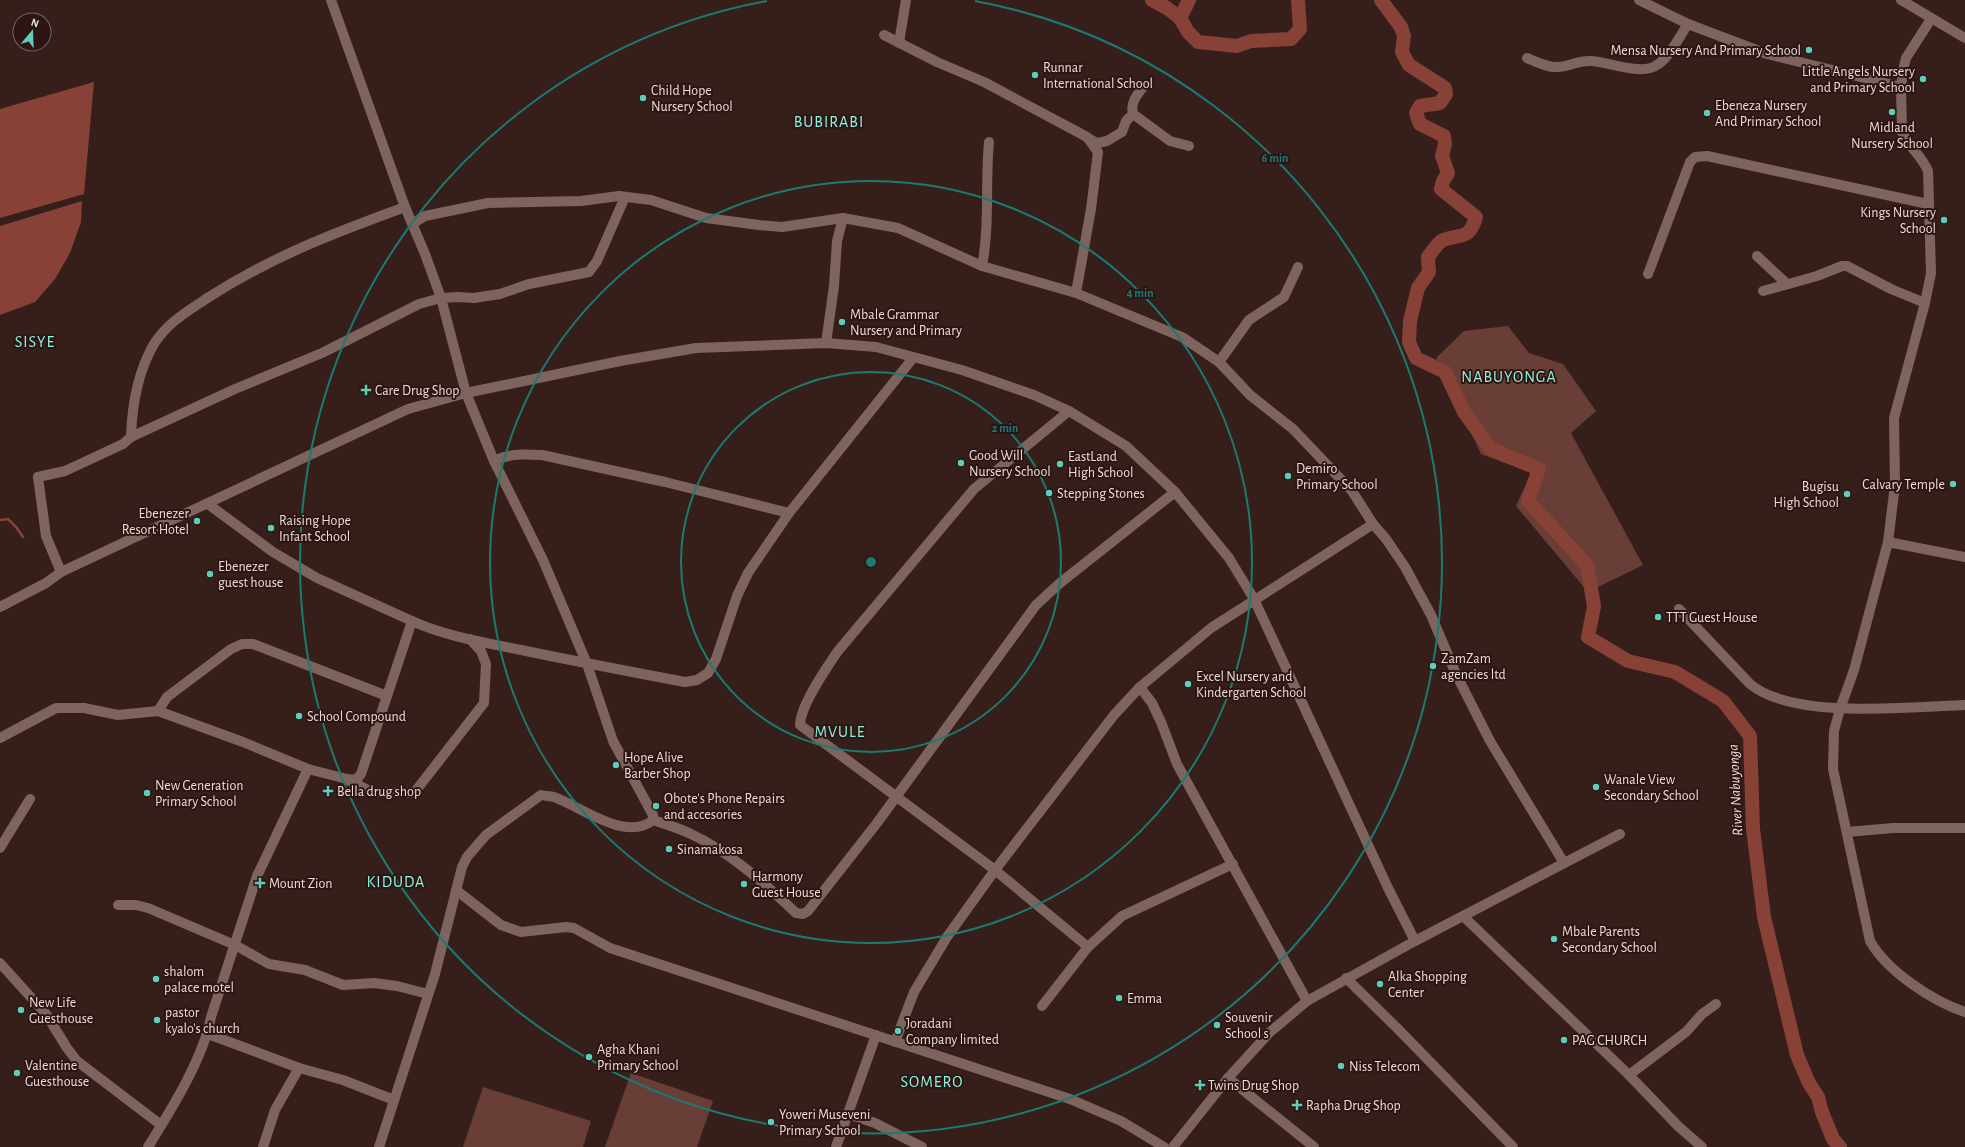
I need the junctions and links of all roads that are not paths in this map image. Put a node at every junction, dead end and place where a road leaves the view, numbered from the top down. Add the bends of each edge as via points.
1 (331, 0) edge
2 (906, 0) edge
3 (1639, 0) edge
4 (1902, 0) edge
5 (1931, 19) junction
6 (1688, 24) junction
7 (884, 35) dead end
8 (1965, 38) edge
9 (899, 42) junction
10 (1527, 58) dead end
11 (1143, 87) dead end
12 (1901, 87) junction
13 (1133, 114) junction
14 (1087, 137) junction
15 (989, 142) dead end
16 (1189, 146) dead end
17 (625, 197) junction
18 (1928, 204) junction
19 (405, 207) junction
20 (843, 218) junction
21 (412, 224) junction
22 (1757, 256) dead end
23 (982, 266) junction
24 (1298, 267) dead end
25 (1648, 274) dead end
26 (1787, 284) junction
27 (1763, 291) dead end
28 (1076, 293) junction
29 (440, 298) junction
30 (1925, 303) junction
31 (826, 343) junction
32 (913, 358) junction
33 (1219, 362) junction
34 (466, 393) junction
35 (1069, 411) junction
36 (131, 437) junction
37 (494, 461) junction
38 (1175, 492) junction
39 (208, 504) junction
40 (788, 513) junction
41 (1373, 524) junction
42 (1888, 542) junction
43 (1965, 557) edge
44 (61, 572) junction
45 (1254, 599) junction
46 (0, 606) edge
47 (1679, 609) dead end
48 (412, 621) junction
49 (470, 639) junction
50 (587, 664) junction
51 (1140, 687) junction
52 (387, 696) junction
53 (1965, 705) edge
54 (1840, 709) junction
55 (158, 711) junction
56 (0, 738) edge
57 (308, 769) junction
58 (347, 779) junction
59 (896, 796) junction
60 (30, 799) dead end
61 (653, 820) junction
62 (1965, 828) edge
63 (1847, 832) junction
64 (1620, 834) dead end
65 (0, 848) edge
66 (1564, 862) junction
67 (1233, 864) junction
68 (995, 870) junction
69 (456, 890) junction
70 (118, 905) dead end
71 (1464, 917) junction
72 (1415, 941) junction
73 (235, 945) junction
74 (1088, 947) junction
75 (0, 963) edge
76 (1346, 978) junction
77 (428, 994) junction
78 (1307, 1001) junction
79 (1716, 1004) dead end
80 (1042, 1006) dead end
81 (1965, 1012) edge
82 (208, 1034) junction
83 (876, 1035) junction
84 (895, 1042) junction
85 (299, 1068) junction
86 (1629, 1075) junction
87 (1228, 1078) junction
88 (394, 1100) junction
89 (848, 1114) junction
90 (161, 1125) junction
91 (148, 1147) edge
92 (263, 1147) edge
93 (379, 1147) edge
94 (836, 1147) edge
95 (922, 1147) edge
96 (1164, 1147) edge
97 (1173, 1147) edge
98 (1314, 1147) edge
99 (1513, 1147) edge
100 (1702, 1147) edge

1 - 19 street
2 - 9 street
3 - 6 street
4 - 5 street
5 - 8 street
5 - 12 street via 1906,58
6 - 10 street via 1657,66 1649,69 1589,61 1558,67
6 - 12 street via 1768,54
7 - 9 street
9 - 14 street via 984,82
11 - 13 street via 1131,107
12 - 18 street via 1902,132 1928,171
13 - 14 street via 1126,121 1122,132 1107,141 1097,143
13 - 16 street via 1170,141
14 - 28 street via 1098,152
15 - 23 street via 986,244
17 - 20 street via 651,200 706,218 759,225 782,227
17 - 21 street via 488,204 425,216
17 - 29 street via 597,261 589,272 529,284 500,294 474,298
18 - 25 street via 1722,159 1695,157 1690,162
18 - 30 street via 1932,259
19 - 21 street
19 - 36 street via 330,234 273,260 244,275 173,320 145,361 135,390
20 - 23 street via 898,228
20 - 31 street via 837,241
21 - 29 street
22 - 26 street
23 - 28 street
24 - 33 street via 1284,297 1249,320
26 - 27 street
26 - 30 street via 1847,266
28 - 33 street via 1182,338
29 - 34 street
29 - 36 street via 419,304 322,353 235,389
30 - 42 street via 1894,418 1895,485
31 - 32 street via 876,347
31 - 34 street via 696,348
32 - 35 street via 962,370 1027,392
32 - 40 street
33 - 41 street via 1250,395 1293,429 1352,491
34 - 37 street
34 - 39 street via 408,409
35 - 38 street via 1126,446
35 - 59 street via 974,489 838,651 819,678 801,716 800,725 807,731
36 - 44 street via 123,444 64,472 38,477 46,536
37 - 40 street via 507,455 542,455
37 - 50 street via 543,560
38 - 45 street via 1229,558
38 - 59 street via 1036,605
39 - 44 street
39 - 48 street via 274,552 317,578
40 - 50 street via 748,573 737,596 716,659 708,673 697,680 685,682
41 - 45 street
41 - 66 street via 1405,567 1431,615 1456,674 1490,741
42 - 43 street
42 - 54 street via 1854,670
44 - 46 street via 46,583
45 - 51 street via 1211,628
45 - 72 street
47 - 54 street via 1759,692 1777,698
48 - 49 street
48 - 52 street
49 - 50 street
49 - 58 street via 481,651 486,664 484,703 414,792 372,792
50 - 61 street via 614,741 653,815
51 - 67 street via 1152,703 1177,764
51 - 68 street via 1114,715
52 - 55 street via 253,644 242,644 231,649 167,697
52 - 58 street via 361,774 356,780
53 - 54 street
54 - 63 street via 1834,731 1833,769
55 - 56 street via 118,715 84,708 56,708
55 - 57 street
57 - 58 street
57 - 73 street via 257,876
59 - 61 street via 808,911 803,914 796,912 765,884 714,846 690,833
59 - 68 street
60 - 65 street
61 - 69 street via 644,825 631,826 607,823 554,797 542,795 486,835 462,867
62 - 63 street via 1892,828
63 - 81 street via 1866,931 1876,952 1905,979 1927,994
64 - 66 street
66 - 71 street
67 - 74 street via 1122,916
67 - 78 street
68 - 74 street
68 - 84 street via 947,937 914,992
69 - 77 street
69 - 83 street via 501,925 521,932 574,928 610,948
70 - 73 street via 148,908
71 - 72 street
71 - 86 street
72 - 76 street
73 - 77 street via 269,964 305,970 342,985 374,983
73 - 82 street via 211,1017
74 - 80 street
75 - 90 street via 46,1014 77,1061
76 - 78 street
76 - 99 street
77 - 88 street
78 - 87 street via 1270,1033
79 - 86 street via 1702,1014 1686,1032
82 - 85 street
82 - 90 street via 173,1107
83 - 84 street
83 - 89 street
84 - 96 street via 1070,1099 1121,1121
85 - 88 street via 343,1080
85 - 92 street via 275,1110
86 - 100 street
87 - 97 street
87 - 98 street
88 - 93 street
89 - 94 street
89 - 95 street via 875,1123
90 - 91 street

